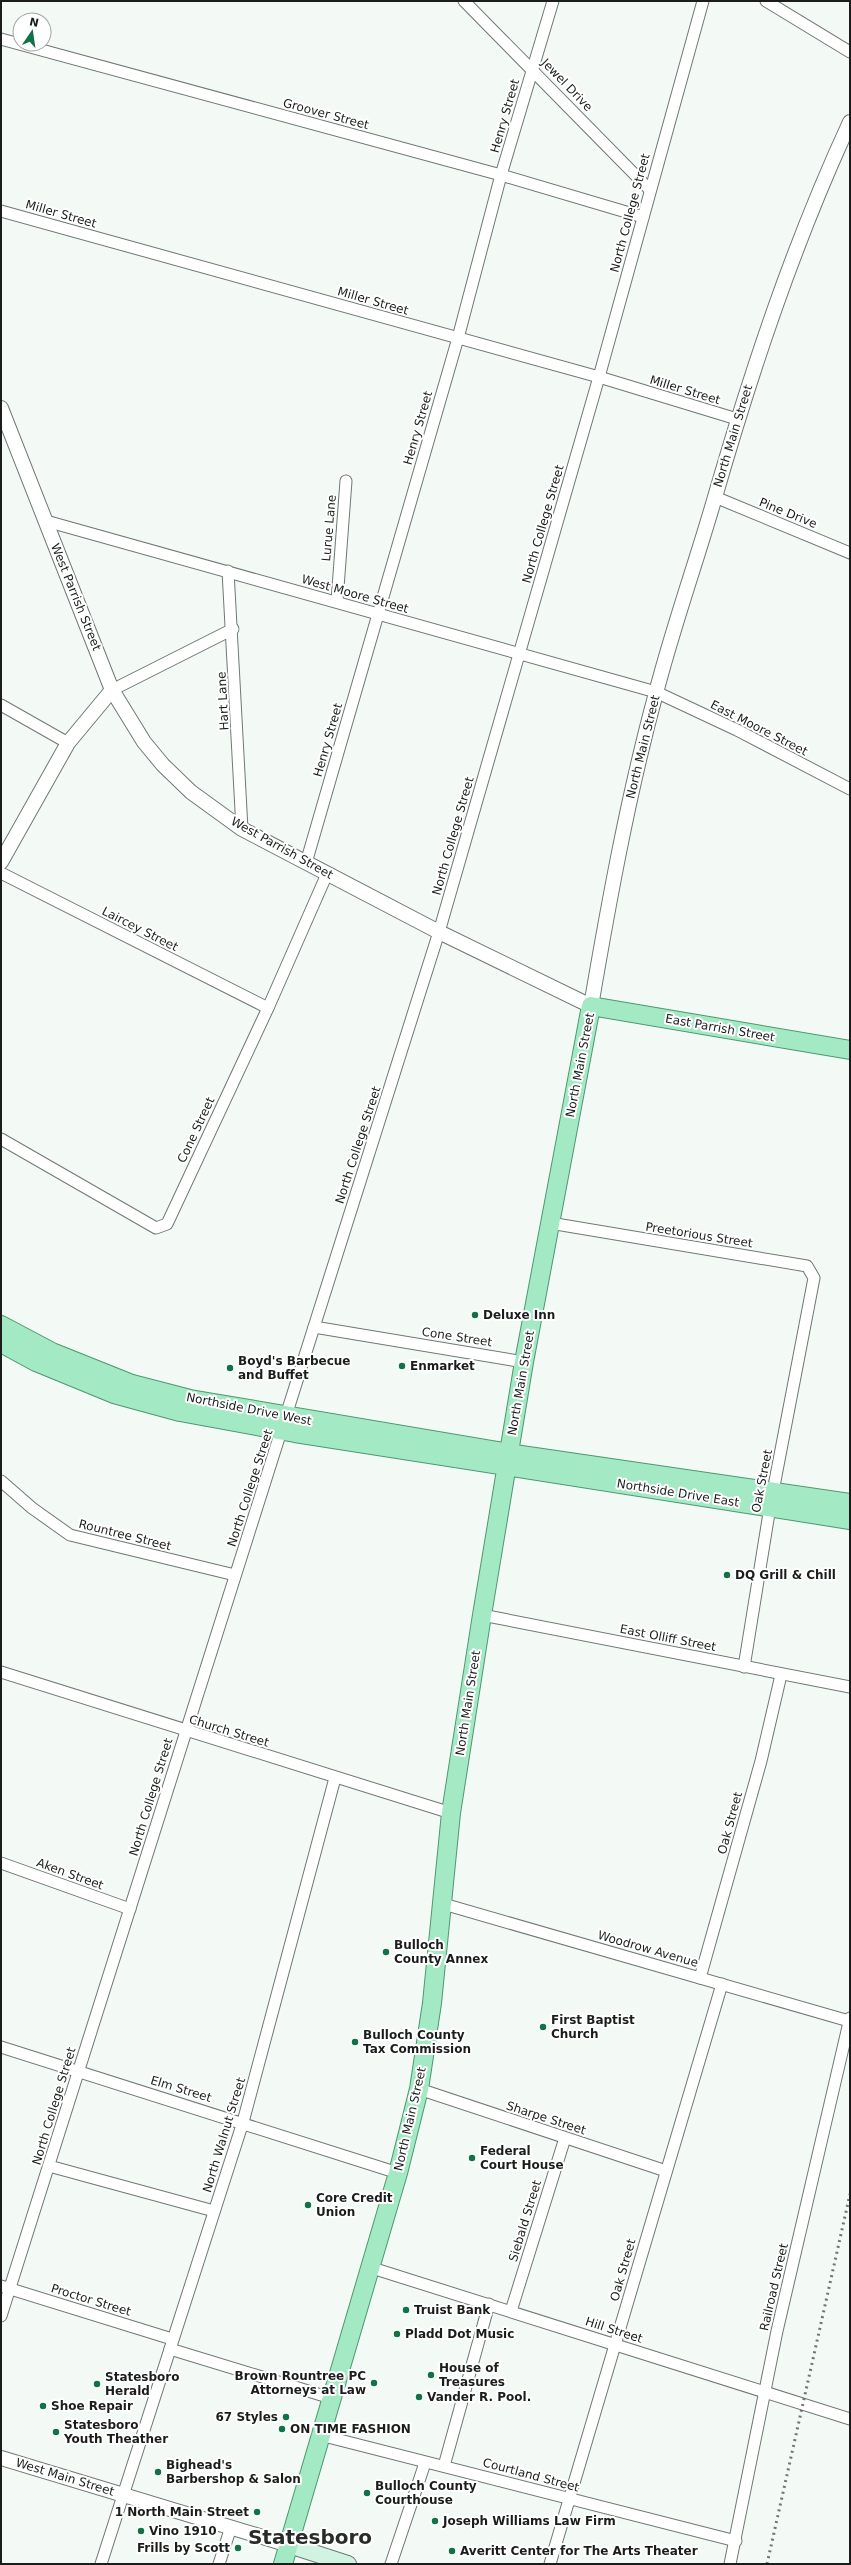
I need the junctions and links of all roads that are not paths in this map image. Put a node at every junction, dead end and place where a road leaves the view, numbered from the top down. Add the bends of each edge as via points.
1 (464, 1) edge
2 (553, 1) edge
3 (703, 1) edge
4 (766, 1) edge
5 (1, 39) edge
6 (850, 52) edge
7 (532, 69) junction
8 (850, 122) edge
9 (501, 175) junction
10 (649, 189) junction
11 (1, 211) edge
12 (643, 217) junction
13 (458, 338) junction
14 (599, 377) junction
15 (1, 408) edge
16 (737, 420) junction
17 (346, 481) dead end
18 (715, 497) junction
19 (46, 521) junction
20 (850, 553) edge
21 (228, 572) junction
22 (337, 602) junction
23 (377, 614) junction
24 (232, 629) junction
25 (519, 654) junction
26 (112, 690) junction
27 (656, 692) junction
28 (1, 705) edge
29 (68, 743) junction
30 (850, 789) edge
31 (242, 829) junction
32 (1, 862) edge
33 (306, 863) junction
34 (1, 873) edge
35 (327, 874) junction
36 (439, 932) junction
37 (591, 1006) junction
38 (268, 1008) junction
39 (850, 1050) edge
40 (1, 1140) edge
41 (550, 1223) junction
42 (810, 1301) joint
43 (1, 1325) edge
44 (314, 1327) junction
45 (1, 1343) edge
46 (524, 1362) junction
47 (285, 1424) junction
48 (508, 1460) junction
49 (1, 1481) edge
50 (772, 1499) junction
51 (850, 1503) edge
52 (850, 1520) edge
53 (235, 1575) junction
54 (482, 1615) junction
55 (744, 1666) junction
56 (1, 1672) edge
57 (781, 1674) junction
58 (850, 1687) edge
59 (186, 1732) junction
60 (335, 1778) junction
61 (451, 1813) junction
62 (1, 1863) edge
63 (440, 1903) junction
64 (130, 1909) junction
65 (700, 1978) junction
66 (722, 1984) junction
67 (850, 2019) edge
68 (1, 2047) edge
69 (79, 2071) junction
70 (419, 2089) junction
71 (243, 2122) junction
72 (565, 2138) junction
73 (49, 2166) junction
74 (666, 2171) junction
75 (398, 2173) junction
76 (214, 2211) junction
77 (370, 2268) junction
78 (5, 2287) edge
79 (489, 2304) junction
80 (511, 2312) junction
81 (1, 2316) edge
82 (171, 2344) junction
83 (615, 2344) junction
84 (766, 2392) junction
85 (331, 2398) junction
86 (850, 2418) edge
87 (320, 2435) junction
88 (1, 2458) edge
89 (425, 2463) junction
90 (444, 2466) junction
91 (124, 2496) junction
92 (568, 2498) junction
93 (231, 2527) junction
94 (736, 2541) junction
95 (289, 2545) junction
96 (101, 2564) edge
97 (219, 2564) edge
98 (283, 2564) edge
99 (348, 2564) edge
100 (391, 2564) edge
101 (550, 2564) edge
102 (730, 2564) edge

1 - 7 street, Jewel Drive
2 - 7 street, Henry Street
3 - 10 street, North College Street
4 - 6 street
5 - 9 street, Groover Street
7 - 9 street, Henry Street
7 - 10 street, Jewel Drive
8 - 16 street, North Main Street via 802,233
9 - 12 street, Groover Street
9 - 13 street, Henry Street
10 - 12 street, North College Street
11 - 13 street, Miller Street
12 - 14 street, North College Street
13 - 14 street, Miller Street
13 - 23 street, Henry Street
14 - 16 street, Miller Street
14 - 25 street, North College Street
15 - 19 street, West Parrish Street
16 - 18 street, North Main Street
17 - 22 street, Lurue Lane
18 - 20 street, Pine Drive
18 - 27 street, North Main Street
19 - 21 street, West Moore Street
19 - 26 street, West Parrish Street
21 - 22 street, West Moore Street
21 - 24 street, Hart Lane
22 - 23 street, West Moore Street
23 - 25 street, West Moore Street
23 - 33 street, Henry Street
24 - 26 street
24 - 31 street, Hart Lane
25 - 27 street, West Moore Street
25 - 36 street, North College Street
26 - 29 street
26 - 31 street, West Parrish Street via 144,742 163,765 191,792
27 - 30 street, East Moore Street
27 - 37 street, North Main Street via 621,834
28 - 29 street
29 - 32 street
31 - 33 street, West Parrish Street
33 - 35 street, West Parrish Street
34 - 38 street, Laircey Street
35 - 36 street, West Parrish Street
35 - 38 street, Cone Street
36 - 37 street, West Parrish Street
36 - 44 street, North College Street
37 - 39 main road, East Parrish Street
37 - 41 main road, North Main Street
38 - 40 street, Cone Street via 167,1224 156,1228
41 - 42 street, Preetorious Street via 807,1266 814,1278
41 - 46 main road, North Main Street
42 - 50 street, Oak Street
43 - 47 main road, Northside Drive West via 52,1352 132,1384
44 - 46 street, Cone Street
44 - 47 street, North College Street
45 - 47 main road, Northside Drive West via 36,1362 114,1394 180,1412
46 - 48 main road, North Main Street
47 - 48 main road, Northside Drive West
47 - 53 street, North College Street
48 - 50 main road, Northside Drive East
48 - 54 main road, North Main Street
49 - 53 street, Rountree Street via 32,1508 70,1535
50 - 51 main road, Northside Drive East
50 - 52 main road, Northside Drive East
50 - 55 street, Oak Street
53 - 59 street, North College Street
54 - 55 street, East Olliff Street
54 - 61 main road, North Main Street
55 - 57 street, East Olliff Street
56 - 59 street, Church Street
57 - 58 street, East Olliff Street
57 - 65 street, Oak Street via 760,1761
59 - 60 street, Church Street
59 - 64 street, North College Street
60 - 61 street, Church Street
60 - 71 street, North Walnut Street
61 - 63 main road, North Main Street
62 - 64 street, Aken Street
63 - 65 street, Woodrow Avenue
63 - 70 main road, North Main Street via 432,2003
64 - 69 street, North College Street
65 - 66 street, Woodrow Avenue
66 - 67 street, Woodrow Avenue
66 - 74 street, Oak Street
67 - 84 street, Railroad Street via 777,2331
68 - 69 street, Elm Street
69 - 71 street, Elm Street
69 - 73 street, North College Street
70 - 72 street, Sharpe Street
70 - 75 main road, North Main Street
71 - 75 street, Elm Street
71 - 76 street, North Walnut Street
72 - 74 street, Sharpe Street
72 - 80 street, Siebald Street
73 - 76 street
73 - 78 street, North College Street
74 - 83 street, Oak Street
75 - 77 main road, North Main Street
76 - 82 street, North Walnut Street
77 - 79 street, Hill Street
77 - 85 main road, North Main Street
78 - 81 street, North College Street
78 - 82 street, Proctor Street
79 - 80 street, Hill Street
79 - 90 street
80 - 83 street, Hill Street
82 - 85 street, Proctor Street
82 - 91 street, North Walnut Street
83 - 84 street, Hill Street
83 - 92 street, Oak Street
84 - 86 street, Hill Street
84 - 94 street, Railroad Street
85 - 87 main road, North Main Street
87 - 89 street, Courtland Street
87 - 95 main road, North Main Street
88 - 91 street, West Main Street
89 - 90 street, Courtland Street
89 - 100 street
90 - 92 street, Courtland Street
91 - 93 street, West Main Street
91 - 96 street, North Walnut Street
92 - 94 street, Courtland Street
92 - 101 street, Oak Street
93 - 95 street, West Main Street
93 - 97 street
94 - 102 street, Railroad Street
95 - 98 main road, North Main Street
95 - 99 main road

